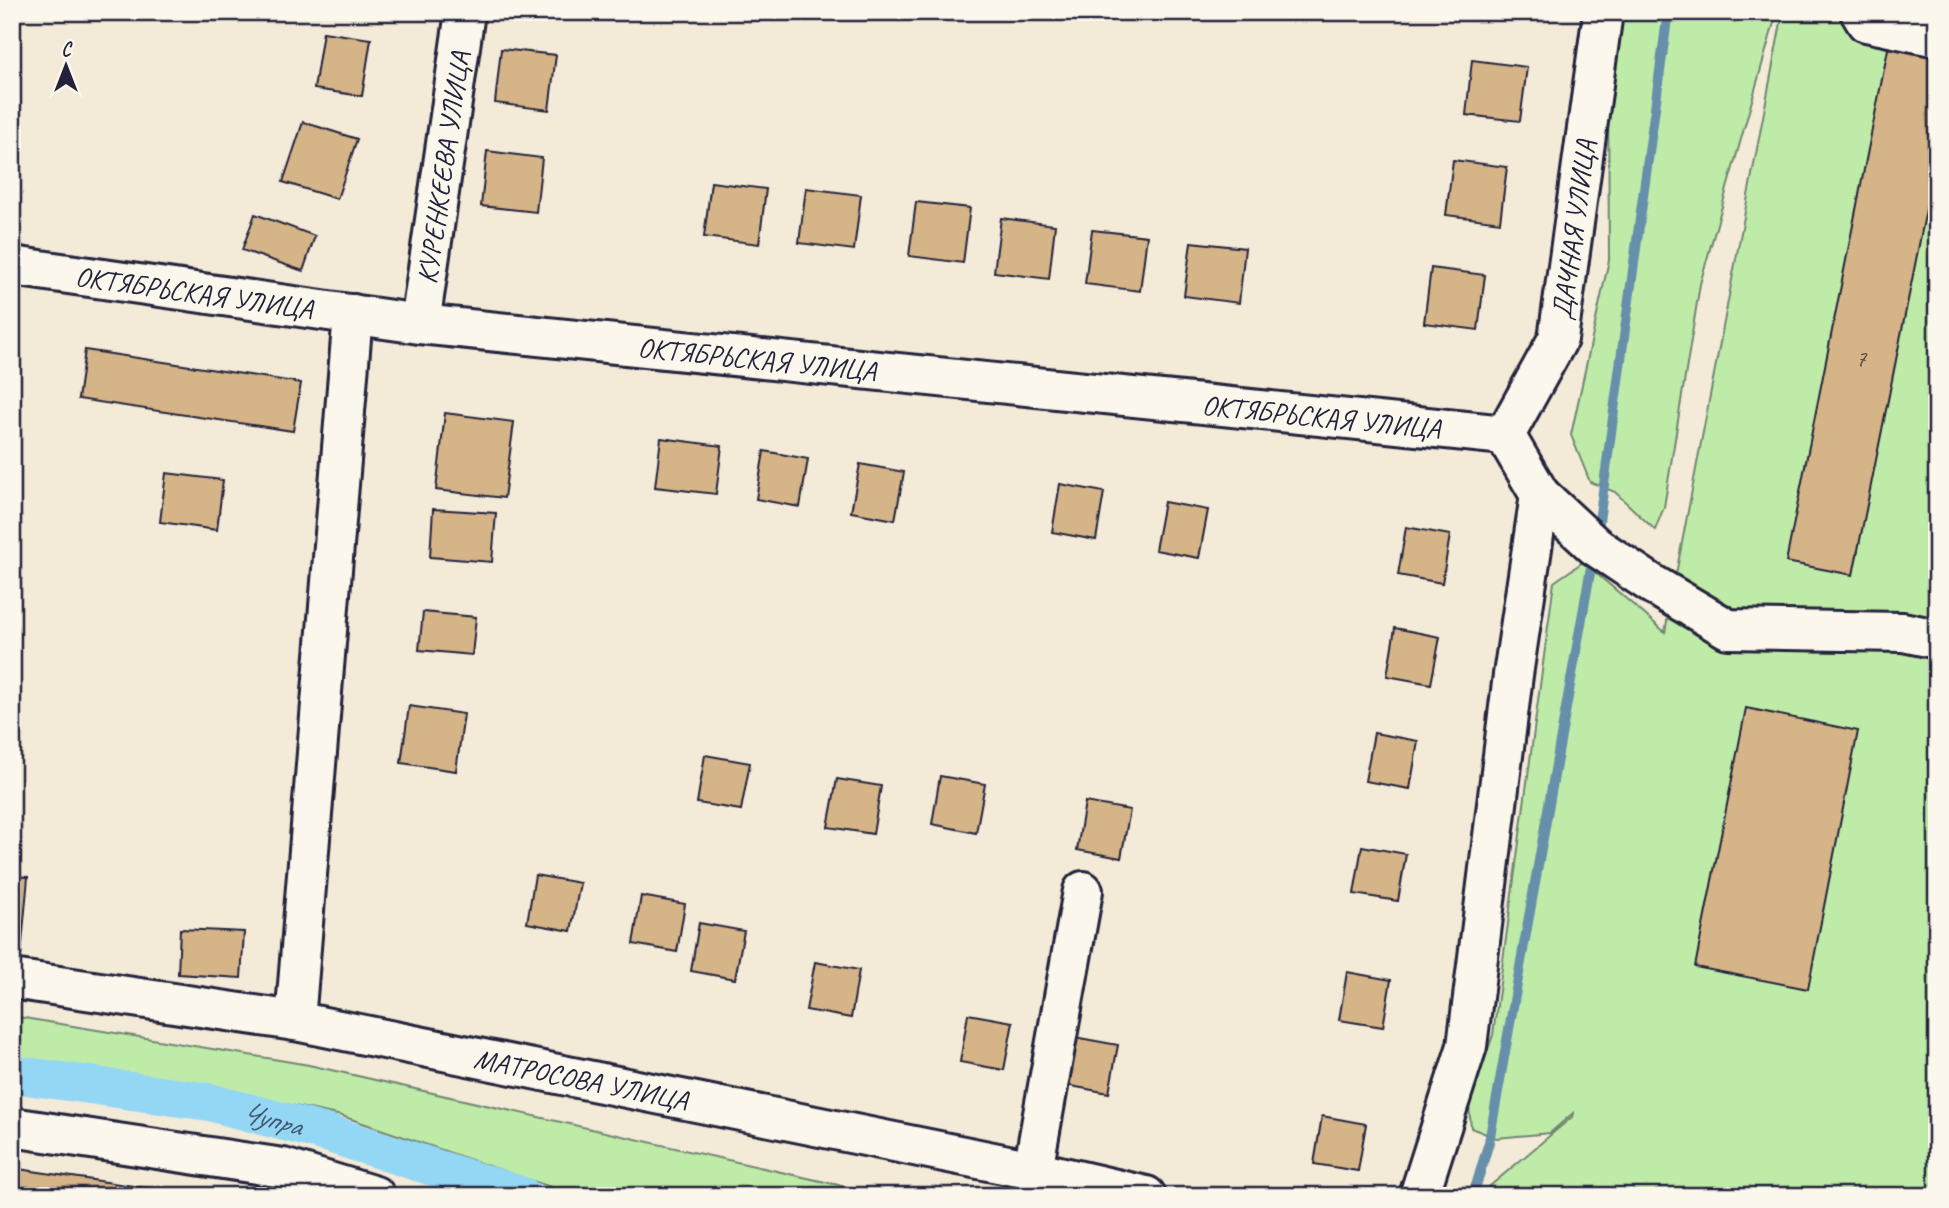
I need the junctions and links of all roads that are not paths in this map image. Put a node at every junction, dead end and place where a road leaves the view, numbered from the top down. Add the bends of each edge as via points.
1 (465, 12) edge
2 (1603, 12) edge
3 (1860, 12) edge
4 (1937, 37) edge
5 (12, 266) edge
6 (353, 314) junction
7 (420, 324) junction
8 (1505, 435) junction
9 (1540, 495) junction
10 (1937, 639) edge
11 (1083, 891) dead end
12 (12, 979) edge
13 (295, 1021) junction
14 (12, 1127) edge
15 (1033, 1170) junction
16 (375, 1196) edge
17 (1146, 1196) edge
18 (1419, 1196) edge

1 - 7 street, КУРЕНКЕЕВА УЛИЦА
2 - 8 street, ДАЧНАЯ УЛИЦА via 1558,340
3 - 4 street via 1866,22
5 - 6 street, ОКТЯБРЬСКАЯ УЛИЦА
6 - 7 street, ОКТЯБРЬСКАЯ УЛИЦА
6 - 13 street
7 - 8 street, ОКТЯБРЬСКАЯ УЛИЦА
8 - 9 street
9 - 10 street via 1595,546 1728,629 1903,632
9 - 18 street via 1467,1046
11 - 15 street
12 - 13 street, МАТРОСОВА УЛИЦА
13 - 15 street, МАТРОСОВА УЛИЦА
14 - 16 street via 283,1168
15 - 17 street, МАТРОСОВА УЛИЦА

